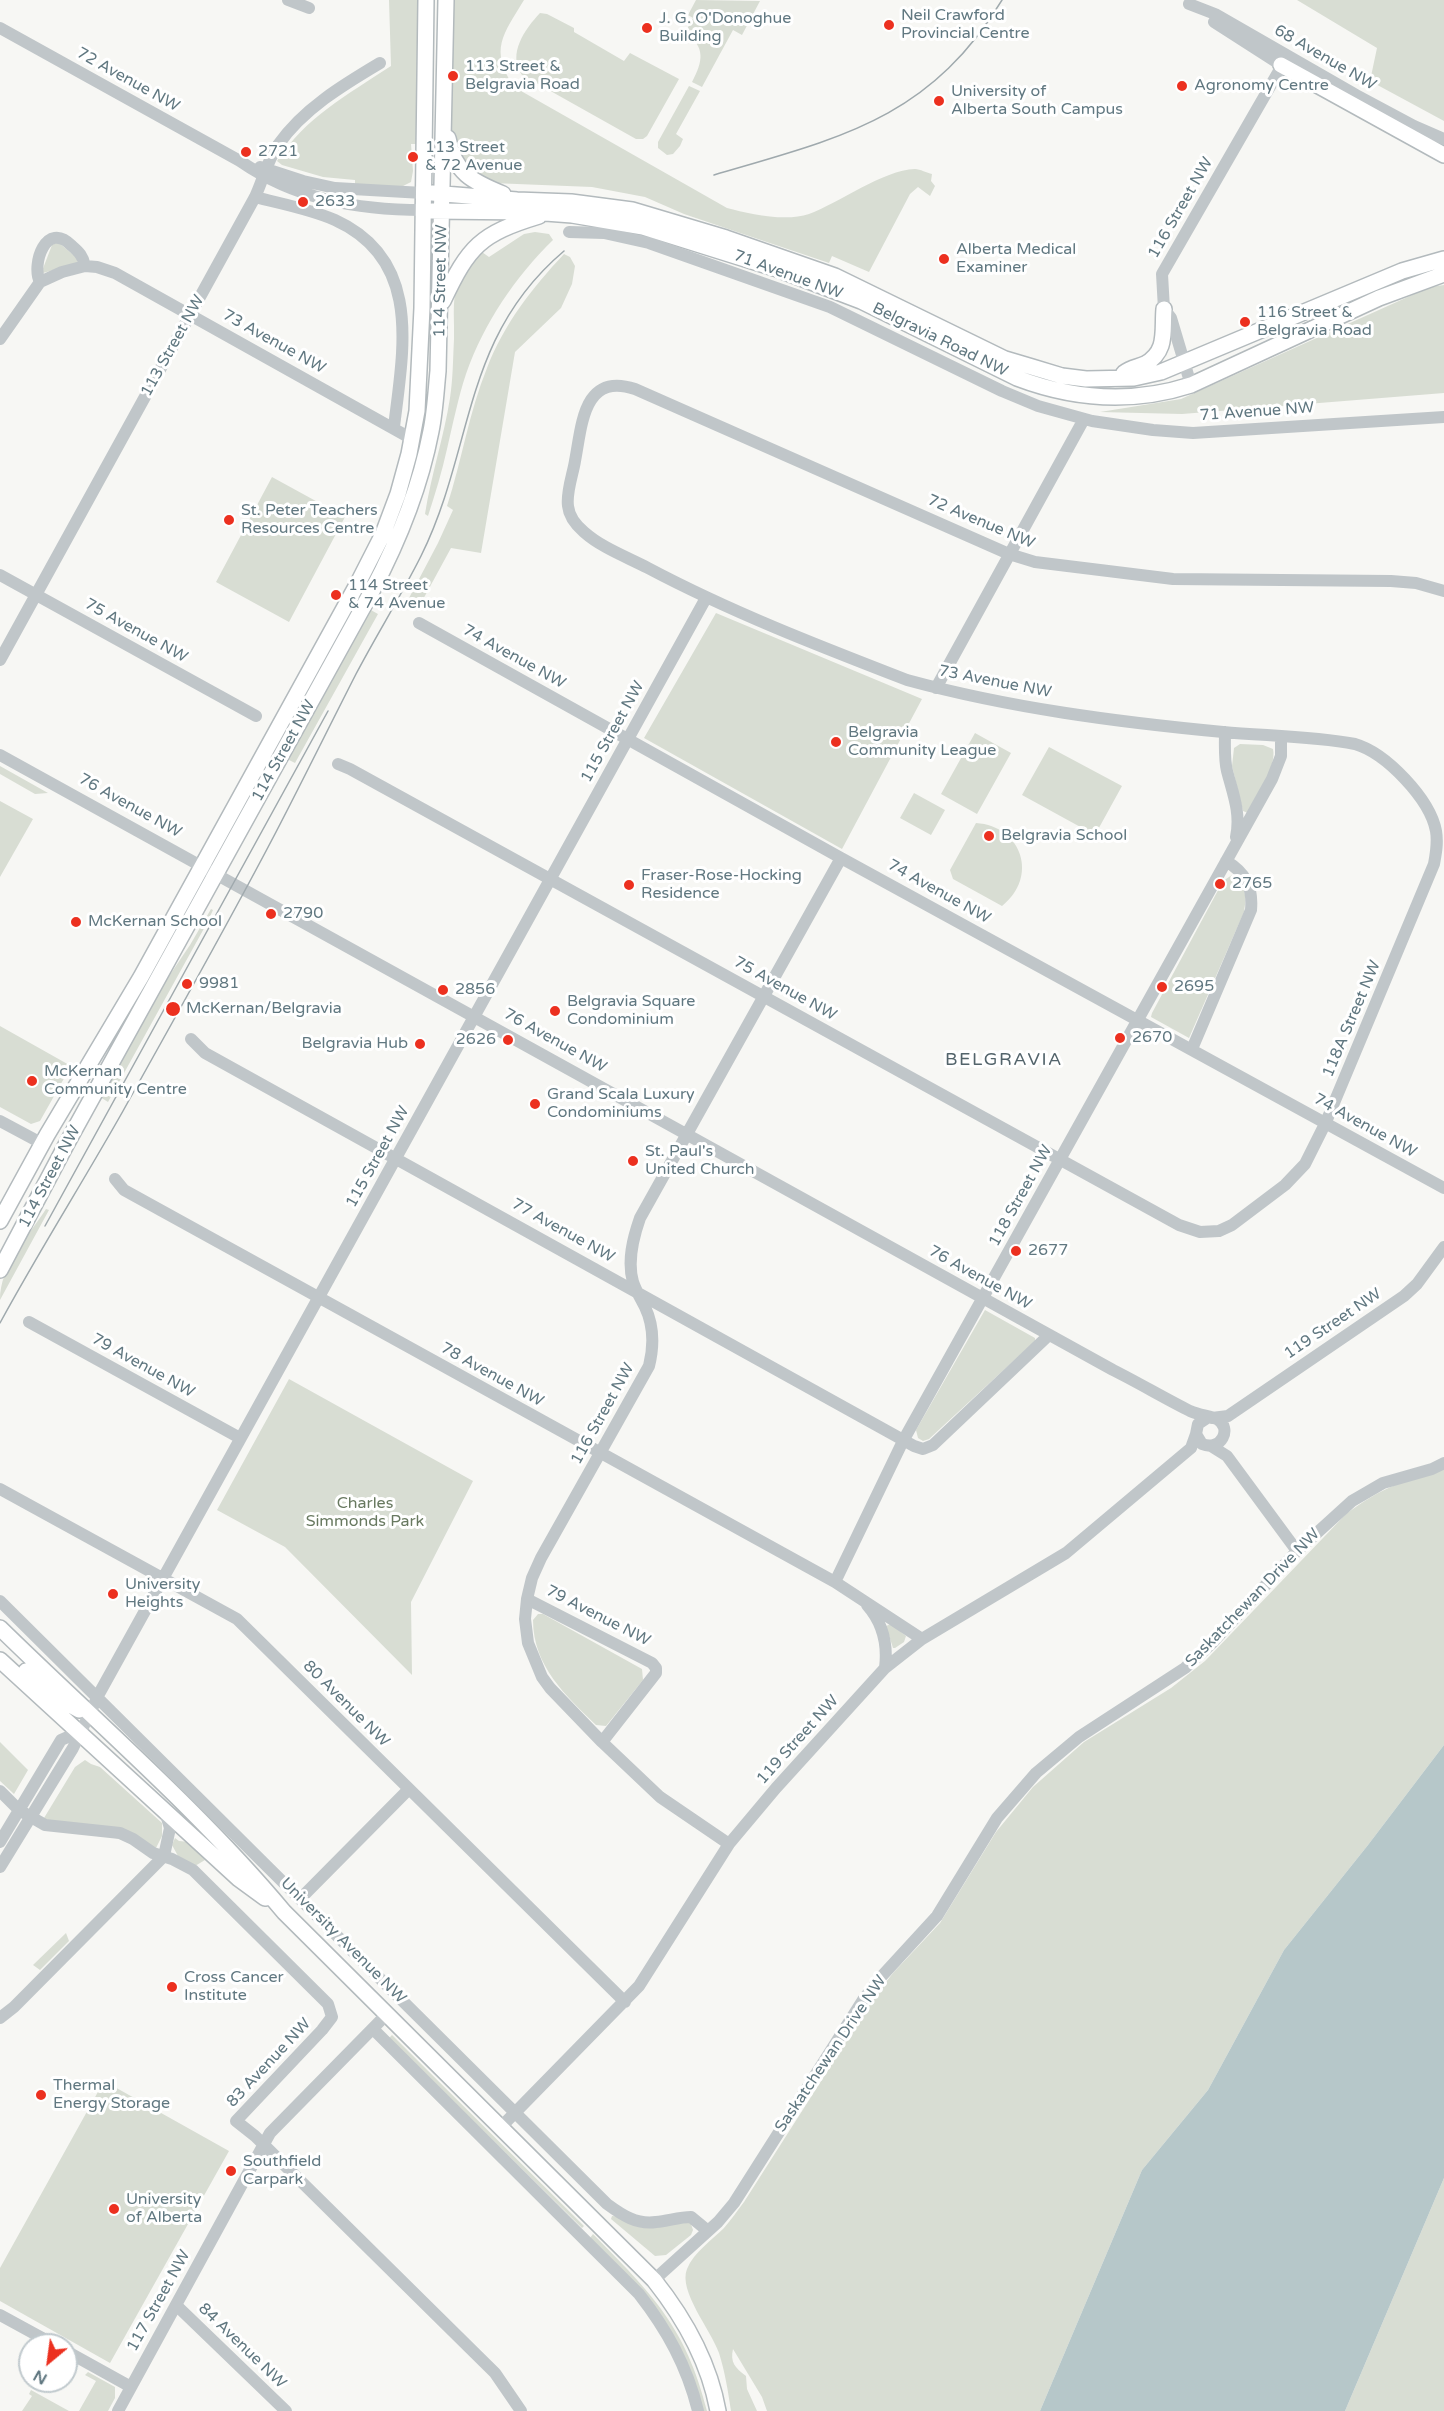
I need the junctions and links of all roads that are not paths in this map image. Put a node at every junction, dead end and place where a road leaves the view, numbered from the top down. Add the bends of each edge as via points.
1 (288, 0) edge
2 (426, 0) edge
3 (446, 0) edge
4 (1186, 2) edge
5 (309, 8) dead end
6 (0, 28) edge
7 (1284, 61) junction
8 (380, 63) dead end
9 (444, 117) junction
10 (1444, 139) edge
11 (1444, 155) edge
12 (265, 173) junction
13 (442, 187) junction
14 (423, 193) junction
15 (255, 197) junction
16 (517, 200) junction
17 (338, 202) junction
18 (423, 210) junction
19 (442, 211) junction
20 (547, 214) junction
21 (569, 232) dead end
22 (1444, 259) edge
23 (85, 266) junction
24 (1444, 274) edge
25 (40, 282) junction
26 (441, 307) junction
27 (1164, 309) junction
28 (190, 315) junction
29 (0, 339) edge
30 (1186, 363) junction
31 (1114, 379) junction
32 (1191, 386) junction
33 (601, 388) joint
34 (1444, 417) edge
35 (1084, 419) junction
36 (394, 428) junction
37 (412, 439) junction
38 (1009, 554) junction
39 (0, 575) edge
40 (1444, 591) edge
41 (36, 595) junction
42 (706, 598) junction
43 (419, 623) dead end
44 (0, 660) edge
45 (936, 687) junction
46 (256, 716) dead end
47 (1225, 732) junction
48 (1281, 736) junction
49 (628, 740) junction
50 (0, 755) edge
51 (338, 764) dead end
52 (1431, 814) joint
53 (1235, 847) junction
54 (841, 858) junction
55 (1226, 861) junction
56 (203, 865) junction
57 (217, 873) junction
58 (550, 878) junction
59 (764, 997) junction
60 (474, 1015) junction
61 (1137, 1020) junction
62 (191, 1039) dead end
63 (1192, 1049) junction
64 (0, 1121) edge
65 (1326, 1122) junction
66 (687, 1134) junction
67 (43, 1144) junction
68 (397, 1159) junction
69 (1061, 1159) junction
70 (115, 1179) dead end
71 (1444, 1188) edge
72 (0, 1221) edge
73 (1219, 1231) joint
74 (1444, 1247) edge
75 (0, 1270) edge
76 (637, 1291) junction
77 (319, 1297) junction
78 (982, 1298) junction
79 (30, 1322) dead end
80 (1049, 1335) junction
81 (1189, 1410) junction
82 (1228, 1416) junction
83 (1210, 1418) junction
84 (1196, 1431) junction
85 (1224, 1432) junction
86 (240, 1438) junction
87 (903, 1441) junction
88 (1208, 1446) junction
89 (1191, 1448) junction
90 (600, 1454) junction
91 (1227, 1456) junction
92 (1444, 1463) edge
93 (0, 1490) edge
94 (1297, 1551) junction
95 (163, 1578) junction
96 (835, 1582) junction
97 (858, 1595) junction
98 (527, 1599) junction
99 (0, 1601) edge
100 (0, 1628) edge
101 (922, 1639) junction
102 (0, 1655) edge
103 (0, 1660) edge
104 (885, 1668) junction
105 (94, 1705) junction
106 (79, 1732) junction
107 (602, 1742) junction
108 (409, 1789) junction
109 (0, 1791) edge
110 (172, 1793) junction
111 (164, 1809) junction
112 (19, 1810) junction
113 (32, 1818) junction
114 (0, 1842) edge
115 (729, 1844) junction
116 (164, 1856) junction
117 (0, 1867) edge
118 (300, 1899) junction
119 (284, 1912) junction
120 (625, 2002) junction
121 (387, 2014) junction
122 (0, 2018) edge
123 (373, 2029) junction
124 (515, 2112) junction
125 (500, 2128) junction
126 (264, 2144) junction
127 (596, 2222) junction
128 (708, 2230) junction
129 (582, 2237) junction
130 (654, 2280) junction
131 (176, 2305) junction
132 (0, 2315) edge
133 (33, 2333) edge
134 (78, 2357) edge
135 (131, 2386) junction
136 (118, 2411) edge
137 (286, 2411) edge
138 (521, 2411) edge
139 (698, 2411) edge
140 (718, 2411) edge

1 - 5 street
2 - 14 main road
3 - 9 main road
4 - 7 street, 68 Avenue NW
6 - 12 street, 72 Avenue NW
7 - 10 street, 68 Avenue NW
7 - 11 main road
7 - 27 street, 116 Street NW via 1162,274
8 - 12 street, 113 Street NW via 311,110 278,146
9 - 13 main road
9 - 16 main road via 450,149 463,173
12 - 14 street, 72 Avenue NW via 335,188
12 - 15 street, 113 Street NW
12 - 17 street, 72 Avenue NW via 303,194
13 - 14 main road, Belgravia Road NW
13 - 16 main road, Belgravia Road NW
13 - 19 main road, 114 Street NW
14 - 17 street via 411,198 351,197
14 - 18 main road, 114 Street NW
15 - 28 street, 113 Street NW
15 - 36 street via 323,215 345,225 373,248 390,270 404,323
16 - 31 main road, Belgravia Road NW via 605,206 658,217 835,276 1005,359 1062,376
17 - 18 street, 72 Avenue NW
18 - 19 main road, Belgravia Road NW
18 - 37 main road, 114 Street NW via 420,373
19 - 20 main road, Belgravia Road NW
19 - 26 main road, 114 Street NW
20 - 26 main road via 503,228 479,244 464,261
20 - 32 main road, Belgravia Road NW via 622,222 777,269 861,301 1043,388 1113,398 1167,393
21 - 35 street, 71 Avenue NW via 604,233 649,243 830,307 1020,399
22 - 30 main road, Belgravia Road NW via 1402,271
23 - 25 street, 73 Avenue NW
23 - 25 street via 82,256 66,239 52,237 36,271
23 - 28 street, 73 Avenue NW via 115,273
24 - 32 main road, Belgravia Road NW via 1379,298
25 - 29 street
26 - 57 main road, 114 Street NW via 431,430 420,478 400,535
27 - 30 street, 116 Street NW via 1171,318
27 - 31 main road via 1161,349 1147,363
28 - 36 street, 73 Avenue NW
28 - 41 street, 113 Street NW
30 - 31 main road, Belgravia Road NW via 1134,378
30 - 32 street, 116 Street NW
33 - 38 street, 72 Avenue NW via 622,384
33 - 42 street, 73 Avenue NW via 585,411 568,509 586,534
34 - 35 street, 71 Avenue NW via 1193,433
35 - 38 street
36 - 37 street, 73 Avenue NW
37 - 56 main road, 114 Street NW via 398,494 376,548
38 - 40 street, 72 Avenue NW via 1035,562 1173,579 1391,581
38 - 45 street
39 - 41 street, 75 Avenue NW
41 - 44 street, 113 Street NW
41 - 46 street, 75 Avenue NW
42 - 45 street, 73 Avenue NW via 890,673
42 - 49 street, 115 Street NW
43 - 49 street, 74 Avenue NW
45 - 47 street, 73 Avenue NW via 1074,714
47 - 48 street, 73 Avenue NW
47 - 53 street, 118 Street NW via 1226,769 1239,824
48 - 52 street, 73 Avenue NW via 1355,744 1375,752 1410,786
48 - 53 street, 118 Street NW via 1281,756 1272,779
49 - 54 street, 74 Avenue NW
49 - 58 street, 115 Street NW
50 - 56 street, 76 Avenue NW
51 - 58 street, 75 Avenue NW
52 - 65 street, 118A Street NW via 1438,847 1434,864
53 - 55 street, 118 Street NW
54 - 59 street, 116 Street NW
54 - 61 street, 74 Avenue NW
55 - 61 street, 118 Street NW
55 - 63 street via 1247,878 1251,910
56 - 57 street, 76 Avenue NW
56 - 67 main road, 114 Street NW
57 - 60 street, 76 Avenue NW
57 - 75 main road, 114 Street NW
58 - 59 street, 75 Avenue NW
58 - 60 street, 115 Street NW
59 - 66 street, 116 Street NW
59 - 69 street, 75 Avenue NW
60 - 66 street, 76 Avenue NW
60 - 68 street, 115 Street NW
61 - 63 street, 74 Avenue NW
61 - 69 street, 118 Street NW
62 - 68 street, 77 Avenue NW via 205,1053
63 - 65 street, 74 Avenue NW
64 - 67 street
65 - 71 street, 74 Avenue NW
65 - 73 street, 118A Street NW via 1305,1164 1295,1175 1243,1219
66 - 76 street, 116 Street NW via 636,1228 631,1261
66 - 78 street, 76 Avenue NW
67 - 72 main road, 114 Street NW
68 - 76 street, 77 Avenue NW
68 - 77 street, 115 Street NW
69 - 73 street, 75 Avenue NW via 1179,1225 1200,1232
69 - 78 street, 118 Street NW
70 - 77 street, 78 Avenue NW via 124,1190
74 - 82 street, 119 Street NW via 1431,1268 1404,1296
76 - 87 street, 77 Avenue NW
76 - 90 street, 116 Street NW via 651,1326 651,1356 645,1376
77 - 86 street, 115 Street NW
77 - 90 street, 78 Avenue NW
78 - 80 street, 76 Avenue NW
78 - 87 street, 118 Street NW
79 - 86 street, 79 Avenue NW
80 - 81 street, 76 Avenue NW
80 - 87 street, 77 Avenue NW via 933,1445 923,1449
81 - 83 street, 76 Avenue NW
81 - 84 street
82 - 83 street, 119 Street NW
82 - 85 street
83 - 84 street via 1201,1421
83 - 85 street, 76 Avenue NW via 1220,1422
84 - 88 street via 1200,1442
84 - 89 street
85 - 88 street via 1219,1443
85 - 91 street
86 - 95 street, 115 Street NW
87 - 96 street, 118 Street NW
88 - 89 street
88 - 91 street
89 - 101 street, 119 Street NW via 1066,1553
90 - 96 street, 78 Avenue NW
90 - 98 street, 116 Street NW via 542,1558
91 - 94 street
92 - 94 street, Saskatchewan Drive NW via 1383,1483 1352,1501
93 - 95 street, 80 Avenue NW
94 - 128 street, Saskatchewan Drive NW via 1185,1668 1079,1737 1018,1792 978,1845 937,1916 863,2000 734,2203
95 - 105 street, 115 Street NW
95 - 108 street, 80 Avenue NW via 237,1619
96 - 97 street, 78 Avenue NW
97 - 101 street, 78 Avenue NW
97 - 104 street, 78 Avenue NW via 881,1626 887,1653
98 - 107 street, 79 Avenue NW via 526,1631 539,1671 550,1688
98 - 107 street, 79 Avenue NW via 656,1668
99 - 105 street, University Avenue NW
100 - 105 main road, University Avenue NW
101 - 104 street, 119 Street NW
102 - 105 main road via 72,1707
103 - 106 main road, University Avenue NW
104 - 115 street, 119 Street NW
105 - 106 street, 115 Street NW
105 - 110 main road, University Avenue NW
105 - 118 street, University Avenue NW
106 - 110 main road via 97,1735 145,1778
106 - 111 main road, University Avenue NW
106 - 112 street, 115 Street NW via 61,1740
106 - 113 street, 115 Street NW
107 - 115 street, 79 Avenue NW via 660,1797
108 - 118 street
108 - 120 street, 80 Avenue NW
109 - 112 street
110 - 119 main road, University Avenue NW via 249,1869
111 - 116 street via 170,1828
111 - 119 main road, University Avenue NW via 239,1879
112 - 113 street
112 - 114 street, 115 Street NW
113 - 116 street via 45,1825 120,1833
113 - 117 street, 115 Street NW
115 - 120 street, 119 Street NW via 652,1968
116 - 122 street
116 - 126 street, 83 Avenue NW via 193,1870 331,2011 332,2017 322,2030 236,2121
118 - 124 street, University Avenue NW
119 - 121 main road, University Avenue NW
120 - 124 street, 119 Street NW
121 - 123 street, 117 Street NW
121 - 125 main road, University Avenue NW
123 - 126 street, 117 Street NW via 270,2133
123 - 129 street
124 - 125 street, 119 Street NW
124 - 128 street, University Avenue NW via 599,2197 620,2213 648,2223 691,2217
125 - 127 main road, University Avenue NW
126 - 131 street, 117 Street NW
126 - 138 street, 83 Avenue NW via 495,2373
127 - 129 street
127 - 130 main road, University Avenue NW
128 - 130 street, Saskatchewan Drive NW
129 - 139 street via 660,2320 687,2373
130 - 140 main road via 693,2336
131 - 135 street, 117 Street NW
131 - 137 street, 84 Avenue NW
132 - 133 street
134 - 135 street
135 - 136 street, 117 Street NW

